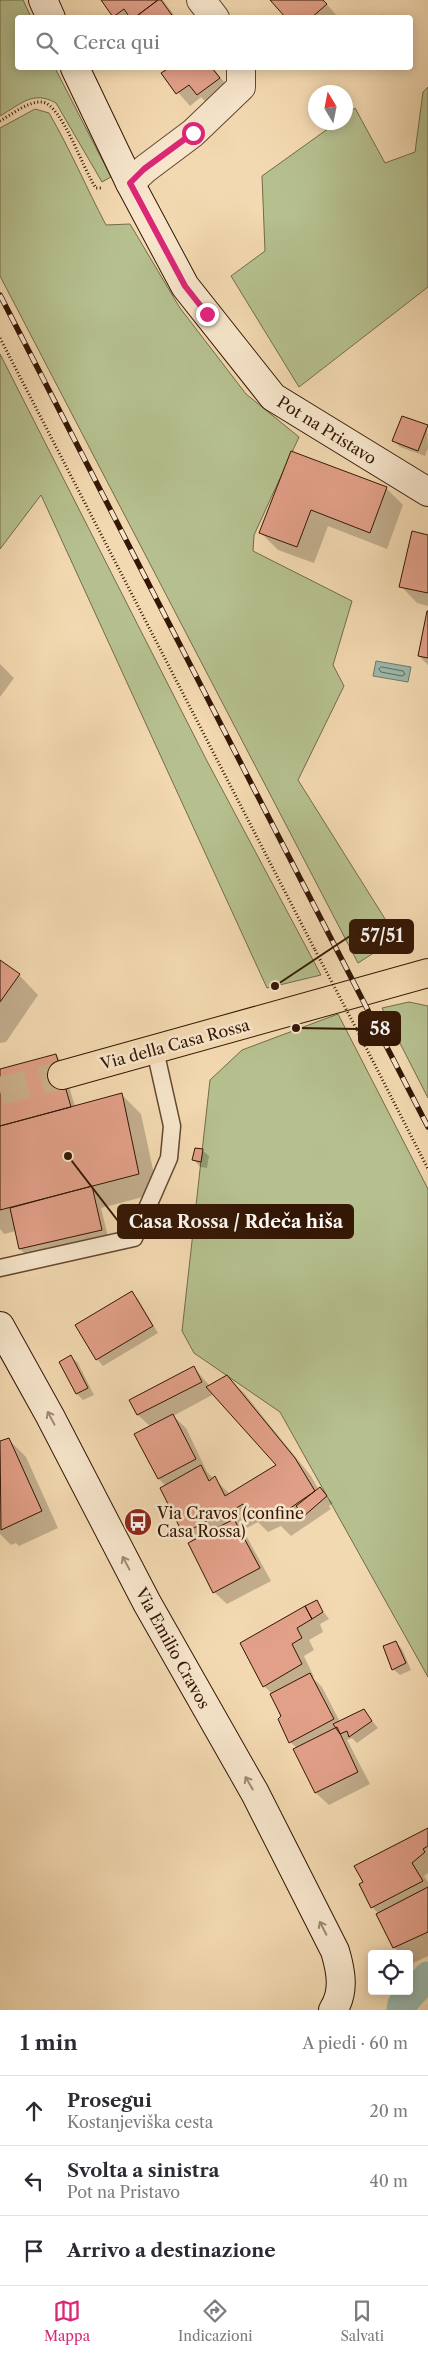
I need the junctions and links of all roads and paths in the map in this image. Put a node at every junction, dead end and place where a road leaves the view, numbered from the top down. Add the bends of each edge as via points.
1 (43, 0) edge
2 (201, 0) edge
3 (50, 15) edge
4 (213, 15) edge
5 (76, 70) edge
6 (241, 70) edge
7 (0, 121) edge
8 (130, 183) junction
9 (0, 338) edge
10 (428, 492) edge
11 (428, 973) edge
12 (155, 1050) junction
13 (62, 1074) tunnel mouth
14 (428, 1169) edge
15 (0, 1268) edge
16 (0, 1326) edge
17 (333, 2010) edge

1 - 3 street
2 - 4 street
5 - 8 street, Pot na Pristavo
6 - 8 street via 241,87 193,133
7 - 8 path via 30,105 50,104 96,188 108,190
8 - 10 street, Pot na Pristavo via 185,286 273,397
9 - 14 path, bridge
11 - 12 main road, Via della Casa Rossa
12 - 13 main road, Via della Casa Rossa
12 - 15 lane via 172,1126 169,1158 134,1238
17 -> 16 street, Via Emilio Cravos via 338,2001 342,1972 335,1951 255,1793 147,1604

